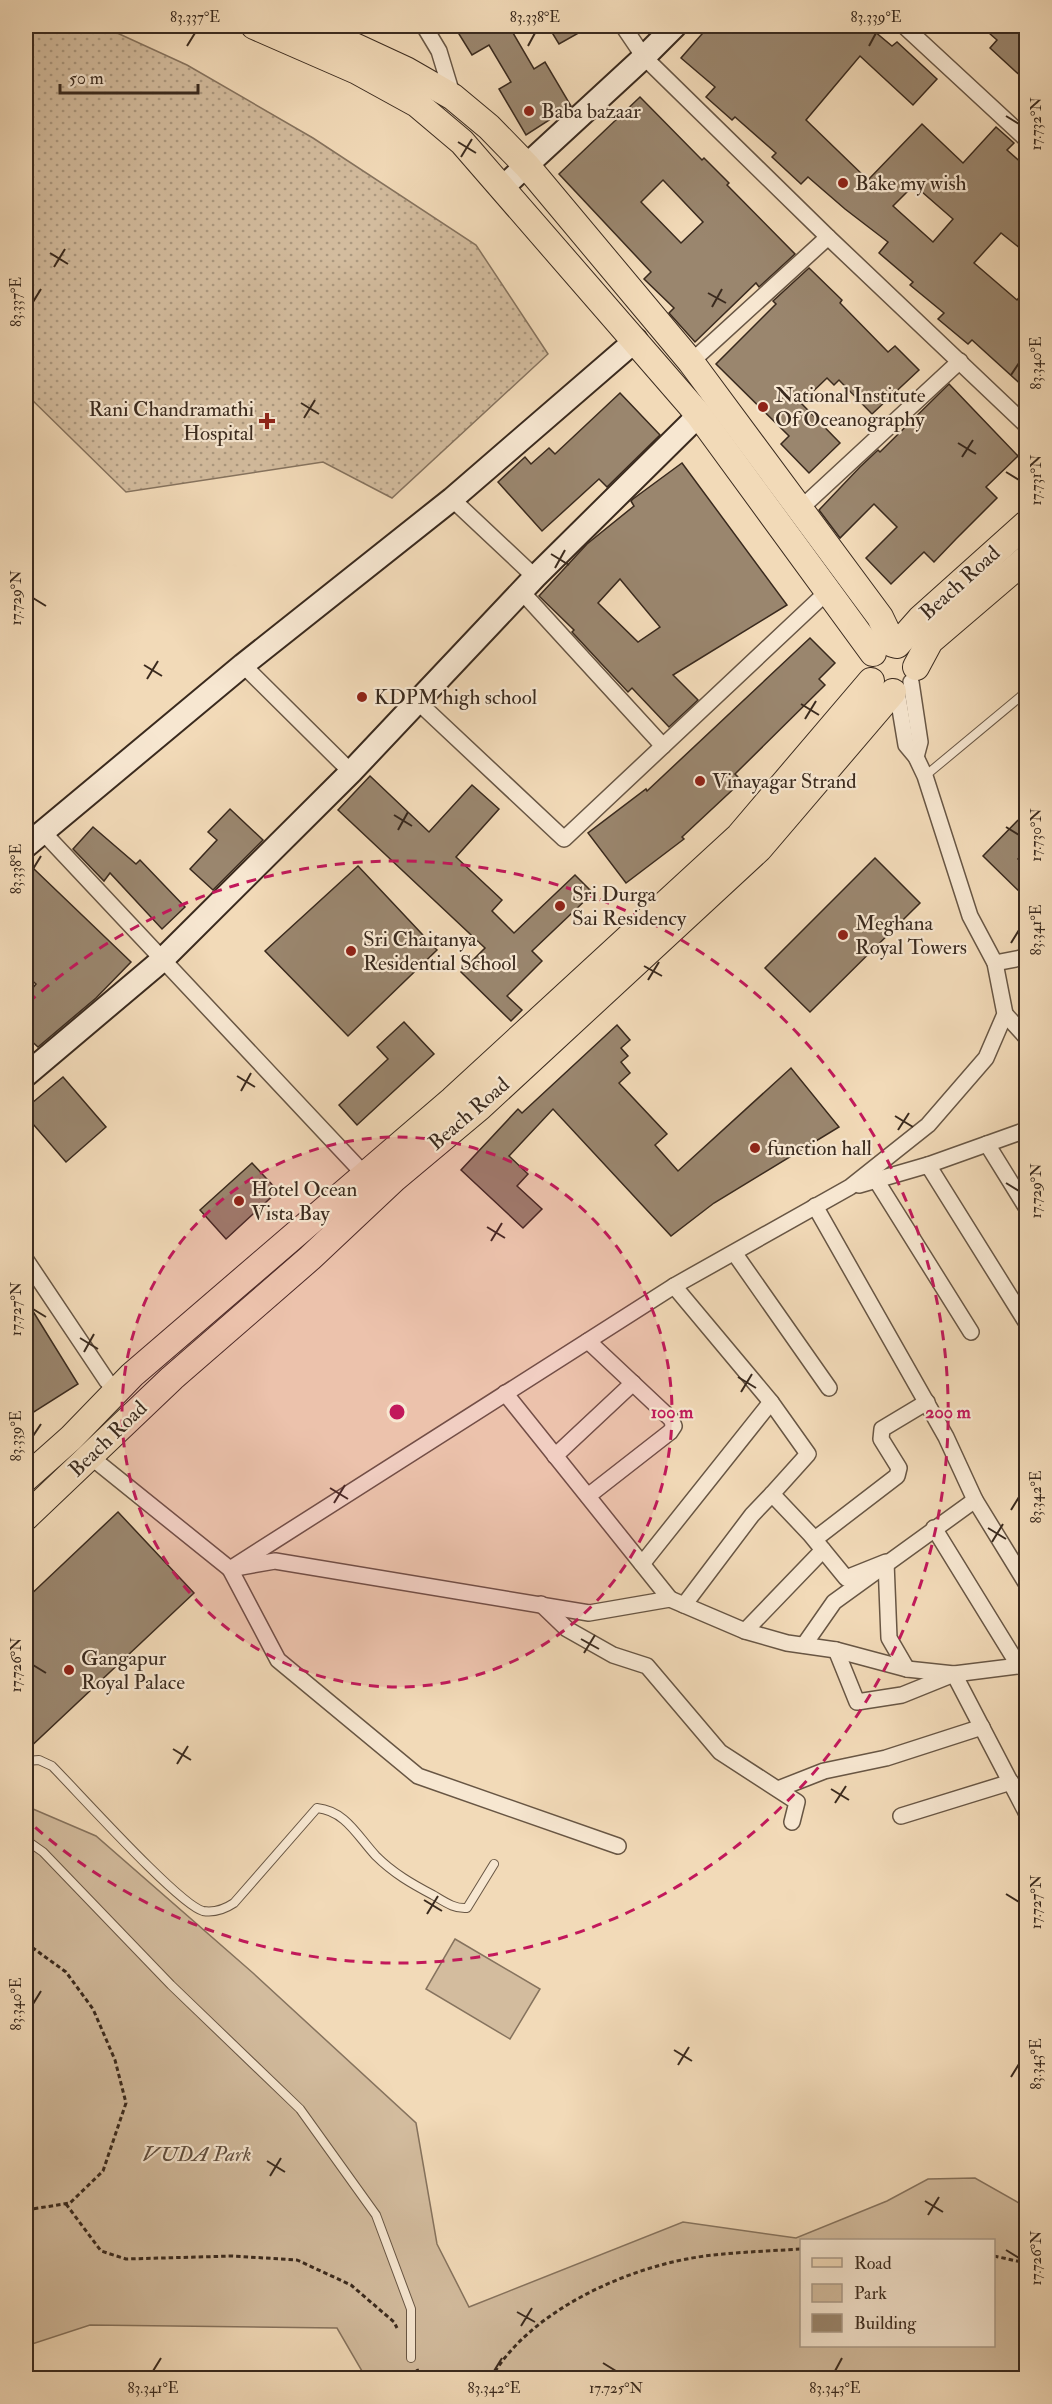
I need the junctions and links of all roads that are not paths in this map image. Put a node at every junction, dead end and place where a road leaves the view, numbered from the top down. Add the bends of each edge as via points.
1 (254, 26) edge
2 (311, 26) edge
3 (424, 26) edge
4 (623, 26) edge
5 (675, 26) edge
6 (904, 26) edge
7 (644, 57) junction
8 (453, 97) junction
9 (1026, 139) edge
10 (527, 166) junction
11 (502, 188) junction
12 (828, 237) junction
13 (636, 340) junction
14 (960, 361) junction
15 (692, 362) junction
16 (699, 415) junction
17 (1026, 425) edge
18 (452, 499) junction
19 (800, 509) junction
20 (1026, 524) edge
21 (1026, 559) edge
22 (528, 584) junction
23 (828, 591) junction
24 (888, 647) junction
25 (243, 665) junction
26 (898, 683) junction
27 (1025, 695) edge
28 (418, 702) junction
29 (663, 746) junction
30 (351, 772) junction
31 (925, 776) junction
32 (34, 838) edge
33 (1026, 957) edge
34 (161, 961) junction
35 (995, 963) junction
36 (1005, 1014) junction
37 (1026, 1037) edge
38 (26, 1075) edge
39 (1026, 1130) edge
40 (987, 1144) junction
41 (928, 1165) junction
42 (365, 1175) junction
43 (876, 1180) junction
44 (850, 1187) junction
45 (815, 1206) junction
46 (1026, 1207) edge
47 (735, 1254) junction
48 (26, 1260) edge
49 (674, 1286) junction
50 (1026, 1322) edge
51 (971, 1332) dead end
52 (588, 1341) junction
53 (107, 1381) dead end
54 (633, 1383) junction
55 (829, 1388) dead end
56 (505, 1393) junction
57 (771, 1402) junction
58 (927, 1402) junction
59 (71, 1438) junction
60 (555, 1456) junction
61 (91, 1457) junction
62 (26, 1478) edge
63 (772, 1494) junction
64 (588, 1496) junction
65 (975, 1500) junction
66 (26, 1516) edge
67 (934, 1528) junction
68 (819, 1545) junction
69 (886, 1562) junction
70 (642, 1564) junction
71 (230, 1569) junction
72 (1026, 1583) edge
73 (677, 1602) junction
74 (541, 1604) junction
75 (745, 1631) junction
76 (804, 1645) junction
77 (836, 1650) junction
78 (1023, 1666) edge
79 (907, 1669) junction
80 (954, 1674) junction
81 (982, 1727) junction
82 (26, 1761) edge
83 (1011, 1782) junction
84 (778, 1789) junction
85 (1026, 1812) edge
86 (901, 1816) dead end
87 (792, 1822) dead end
88 (26, 1840) edge
89 (618, 1846) dead end
90 (494, 1864) dead end
91 (411, 2358) road end

1 - 11 main road via 357,71 417,104 462,142
2 - 8 main road via 406,70
3 - 8 street via 439,51
4 - 7 street
5 - 7 street
6 - 9 street
7 - 10 street
7 - 12 street
8 - 10 main road
10 - 11 street
10 - 15 main road
11 - 13 main road
12 - 14 street
12 - 15 street
13 - 16 main road
13 - 18 street
14 - 17 street
14 - 19 street
15 - 19 main road
16 - 22 street
16 - 23 main road
18 - 22 street
18 - 25 street
19 - 24 main road via 880,617
20 - 24 main road, Beach Road
21 - 26 main road, Beach Road via 930,641
22 - 28 street
22 - 29 street
23 - 24 main road
23 - 29 street
24 - 26 main road via 913,657
24 - 26 main road via 867,666
25 - 30 street
25 - 32 street
26 - 31 street via 920,742 916,757
26 - 42 main road, Beach Road via 739,836
26 - 61 main road, Beach Road via 759,849 480,1107 172,1378
27 - 31 lane
28 - 29 street via 564,839
28 - 30 street
30 - 34 street
31 - 35 street via 970,916
32 - 34 street
33 - 35 street
34 - 38 street
34 - 42 street
35 - 36 street
36 - 37 street
36 - 44 street via 986,1059 928,1125
39 - 40 street
40 - 41 street
40 - 46 street
41 - 43 street
41 - 50 street
42 - 59 main road, Beach Road via 132,1375
43 - 44 street
43 - 51 street
44 - 45 street
45 - 47 street
45 - 58 street
47 - 49 street
47 - 55 street
48 - 53 street
49 - 52 street
49 - 57 street
52 - 54 street
52 - 56 street
54 - 60 street
54 - 64 street via 674,1426
56 - 60 street
56 - 71 street
57 - 63 street via 808,1454
57 - 70 street
58 - 65 street
58 - 68 street via 882,1430 881,1439 898,1468 897,1476
59 - 61 street
59 - 62 main road, Beach Road
60 - 64 street
61 - 66 main road, Beach Road
61 - 71 street
63 - 68 street
63 - 73 street
64 - 70 street
65 - 67 street
65 - 72 street
67 - 69 street
67 - 78 street
68 - 69 street via 846,1578
68 - 75 street
69 - 76 street via 834,1602
69 - 79 street via 889,1638
70 - 73 street
71 - 74 street via 275,1561
71 - 89 street via 278,1659 418,1776
73 - 74 street via 589,1613
73 - 75 street
74 - 84 street via 567,1629 613,1655 647,1666 720,1752
75 - 76 street
76 - 77 street
77 - 79 street
77 - 80 street via 857,1702 902,1695
78 - 80 street
79 - 80 street
80 - 81 street
81 - 83 street
81 - 84 street via 886,1758 824,1771
82 - 90 lane via 39,1760 52,1766 177,1893 203,1911 221,1910 234,1903 317,1808 344,1818 376,1856 405,1880 457,1908 467,1908
83 - 85 street
83 - 86 street
84 - 87 street via 797,1802
88 - 91 lane via 43,1852 171,1985 300,2109 376,2215 411,2309

